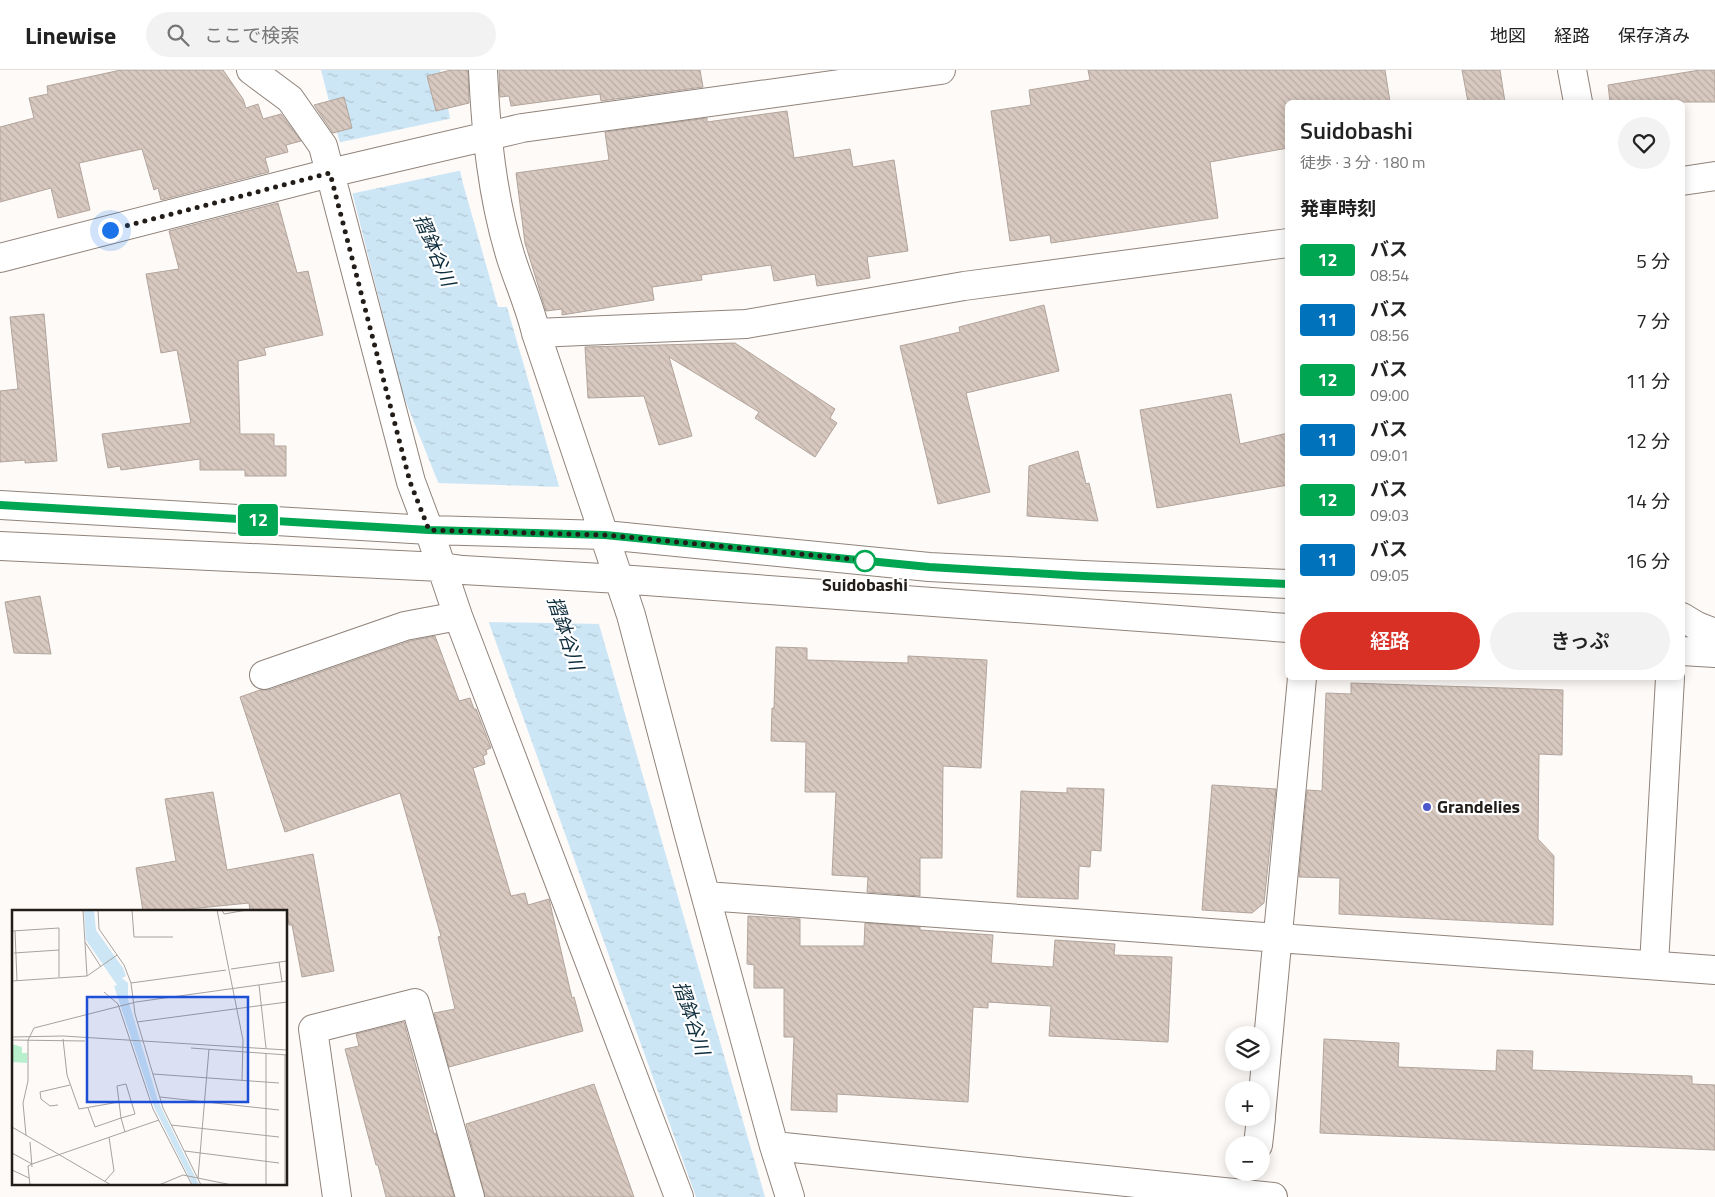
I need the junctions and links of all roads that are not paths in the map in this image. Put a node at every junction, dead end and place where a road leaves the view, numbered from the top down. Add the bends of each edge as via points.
1 (250, 70) edge
2 (484, 70) edge
3 (941, 70) edge
4 (1572, 70) edge
5 (1578, 100) edge
6 (487, 136) junction
7 (337, 171) junction
8 (1715, 176) edge
9 (1685, 181) edge
10 (1285, 243) edge
11 (0, 258) edge
12 (533, 321) junction
13 (0, 505) edge
14 (439, 529) junction
15 (592, 535) junction
16 (0, 546) edge
17 (452, 569) junction
18 (618, 579) junction
19 (1285, 584) edge
20 (1685, 610) edge
21 (1715, 612) edge
22 (458, 616) junction
23 (1685, 619) edge
24 (1285, 628) edge
25 (1715, 633) edge
26 (1685, 651) edge
27 (1715, 653) edge
28 (264, 675) dead end
29 (1302, 680) edge
30 (1670, 680) edge
31 (706, 896) junction
32 (1277, 937) junction
33 (1654, 965) junction
34 (1715, 970) edge
35 (1264, 1081) edge
36 (774, 1146) junction
37 (1259, 1190) edge
38 (332, 1196) edge
39 (470, 1197) edge
40 (679, 1197) edge
41 (790, 1197) edge

1 - 7 street via 290,99
2 - 6 street
3 - 6 street via 522,128
4 - 5 street
6 - 7 street
6 - 12 street via 511,258
7 - 11 street
7 - 14 street via 410,482
8 - 9 street
10 - 12 street via 964,286 746,324
12 - 15 street via 591,501
13 - 14 street
14 - 15 street
14 - 17 street
15 - 18 street
15 - 19 street via 929,567
16 - 17 street
17 - 18 street
17 - 22 street
18 - 24 street
18 - 31 street via 631,615
20 - 21 street
22 - 28 street via 405,626
22 - 40 street
23 - 25 street
26 - 27 street
29 - 32 street
30 - 33 street
31 - 32 street
31 - 36 street
32 - 33 street
32 - 35 street
33 - 34 street
36 - 37 street
36 - 41 street
38 - 39 street via 313,1029 415,1003

